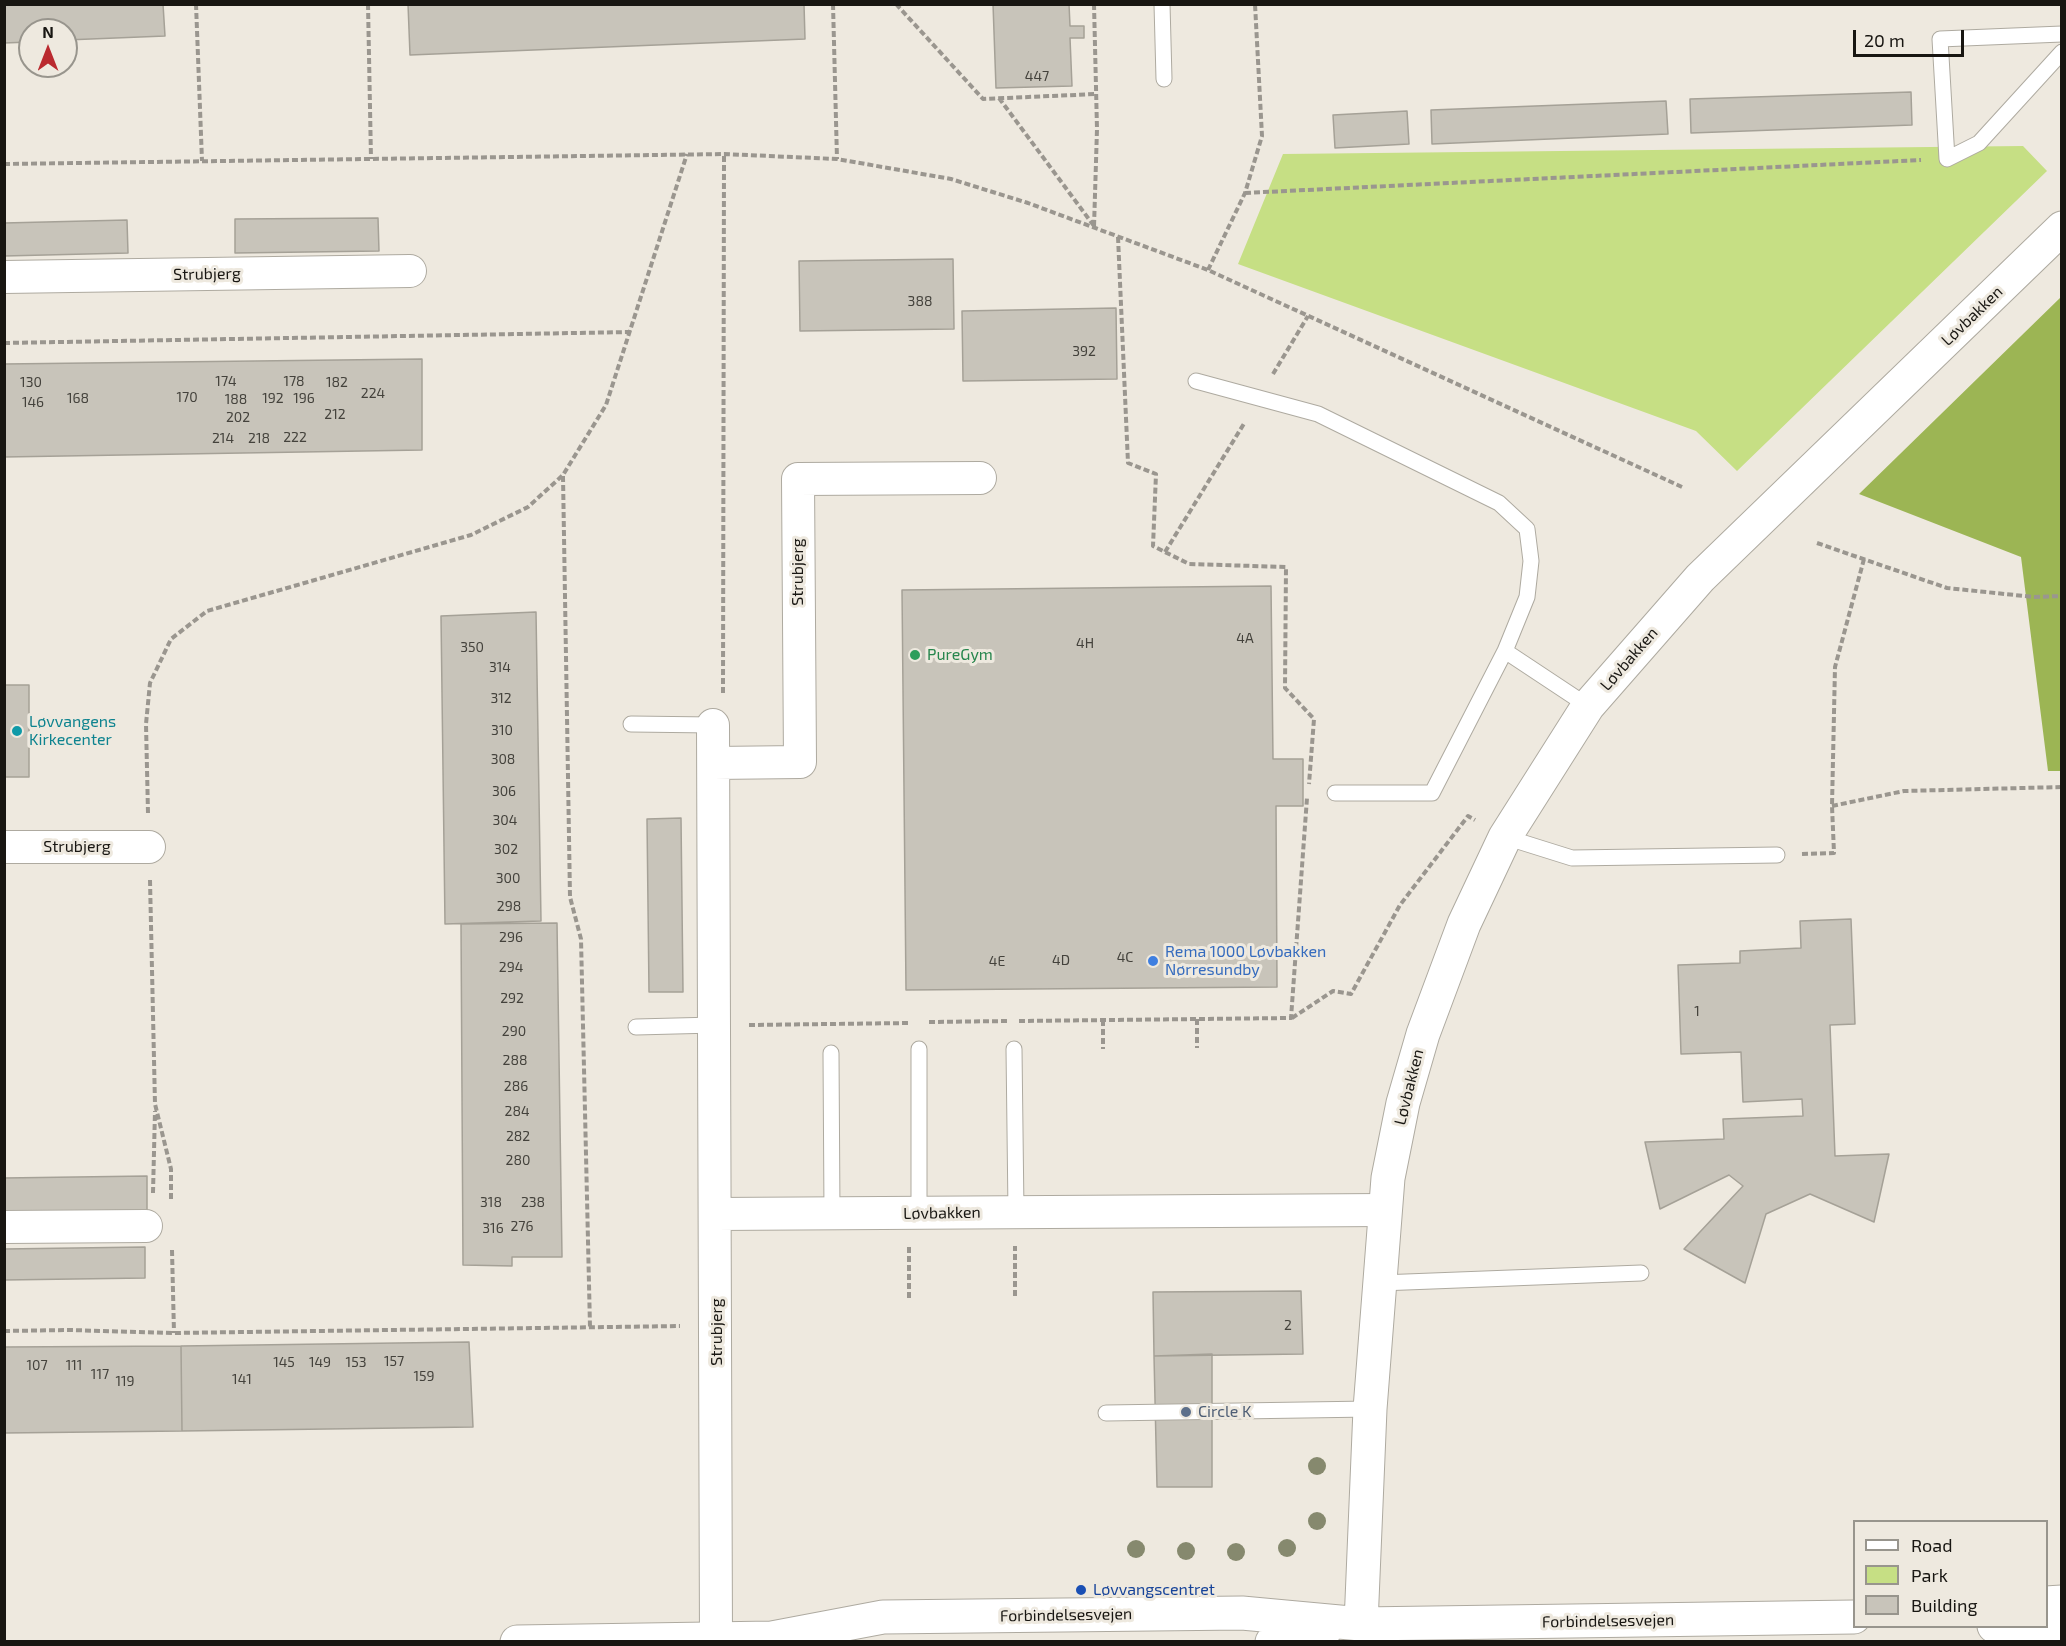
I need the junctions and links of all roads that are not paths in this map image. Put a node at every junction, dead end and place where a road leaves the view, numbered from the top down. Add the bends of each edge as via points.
1 (1162, 4) edge
2 (2061, 34) edge
3 (2061, 52) edge
4 (1164, 79) dead end
5 (2061, 228) edge
6 (410, 270) dead end
7 (4, 277) edge
8 (1196, 381) dead end
9 (980, 478) dead end
10 (1505, 651) junction
11 (1588, 706) junction
12 (631, 724) dead end
13 (713, 725) joint
14 (714, 763) junction
15 (1335, 793) dead end
16 (1505, 837) junction
17 (4, 847) edge
18 (149, 847) road end
19 (1777, 855) road end
20 (715, 1025) junction
21 (636, 1027) dead end
22 (1014, 1048) dead end
23 (919, 1049) dead end
24 (831, 1053) dead end
25 (1384, 1210) junction
26 (1016, 1212) junction
27 (716, 1214) junction
28 (832, 1214) junction
29 (914, 1214) junction
30 (4, 1227) edge
31 (159, 1233) road end
32 (1641, 1273) dead end
33 (1380, 1283) junction
34 (1370, 1409) junction
35 (1106, 1413) dead end
36 (1853, 1617) edge
37 (1361, 1624) junction
38 (2013, 1628) edge
39 (2061, 1633) edge
40 (716, 1639) junction
41 (787, 1640) edge
42 (517, 1641) edge
43 (1272, 1641) edge

1 - 4 lane
2 - 3 lane via 1940,39 1947,159 1979,143
5 - 11 street, Løvbakken via 1700,578
6 - 7 street, Strubjerg
8 - 10 lane via 1318,414 1499,503 1527,530 1531,561 1527,597
9 - 14 street, Strubjerg via 798,479 800,762
10 - 11 lane
10 - 15 lane via 1432,793
11 - 16 street, Løvbakken
12 - 13 lane
13 - 14 street, Strubjerg
14 - 20 street, Strubjerg
16 - 19 lane via 1572,858
16 - 25 street, Løvbakken via 1464,924 1423,1034 1403,1103
17 - 18 street, Strubjerg
20 - 21 lane
20 - 27 street, Strubjerg
22 - 26 lane
23 - 29 lane
24 - 28 lane
25 - 26 street, Løvbakken
25 - 33 street, Løvbakken
26 - 29 street, Løvbakken
27 - 28 street, Løvbakken
27 - 40 street, Strubjerg
28 - 29 street, Løvbakken
30 - 31 street
32 - 33 lane
33 - 34 street, Løvbakken
34 - 35 lane
34 - 37 street, Løvbakken
36 - 37 street, Forbindelsesvejen
37 - 41 street, Forbindelsesvejen via 1242,1613 883,1617
37 - 43 street, Forbindelsesvejen
38 - 39 street
40 - 41 street, Forbindelsesvejen
40 - 42 street, Forbindelsesvejen

